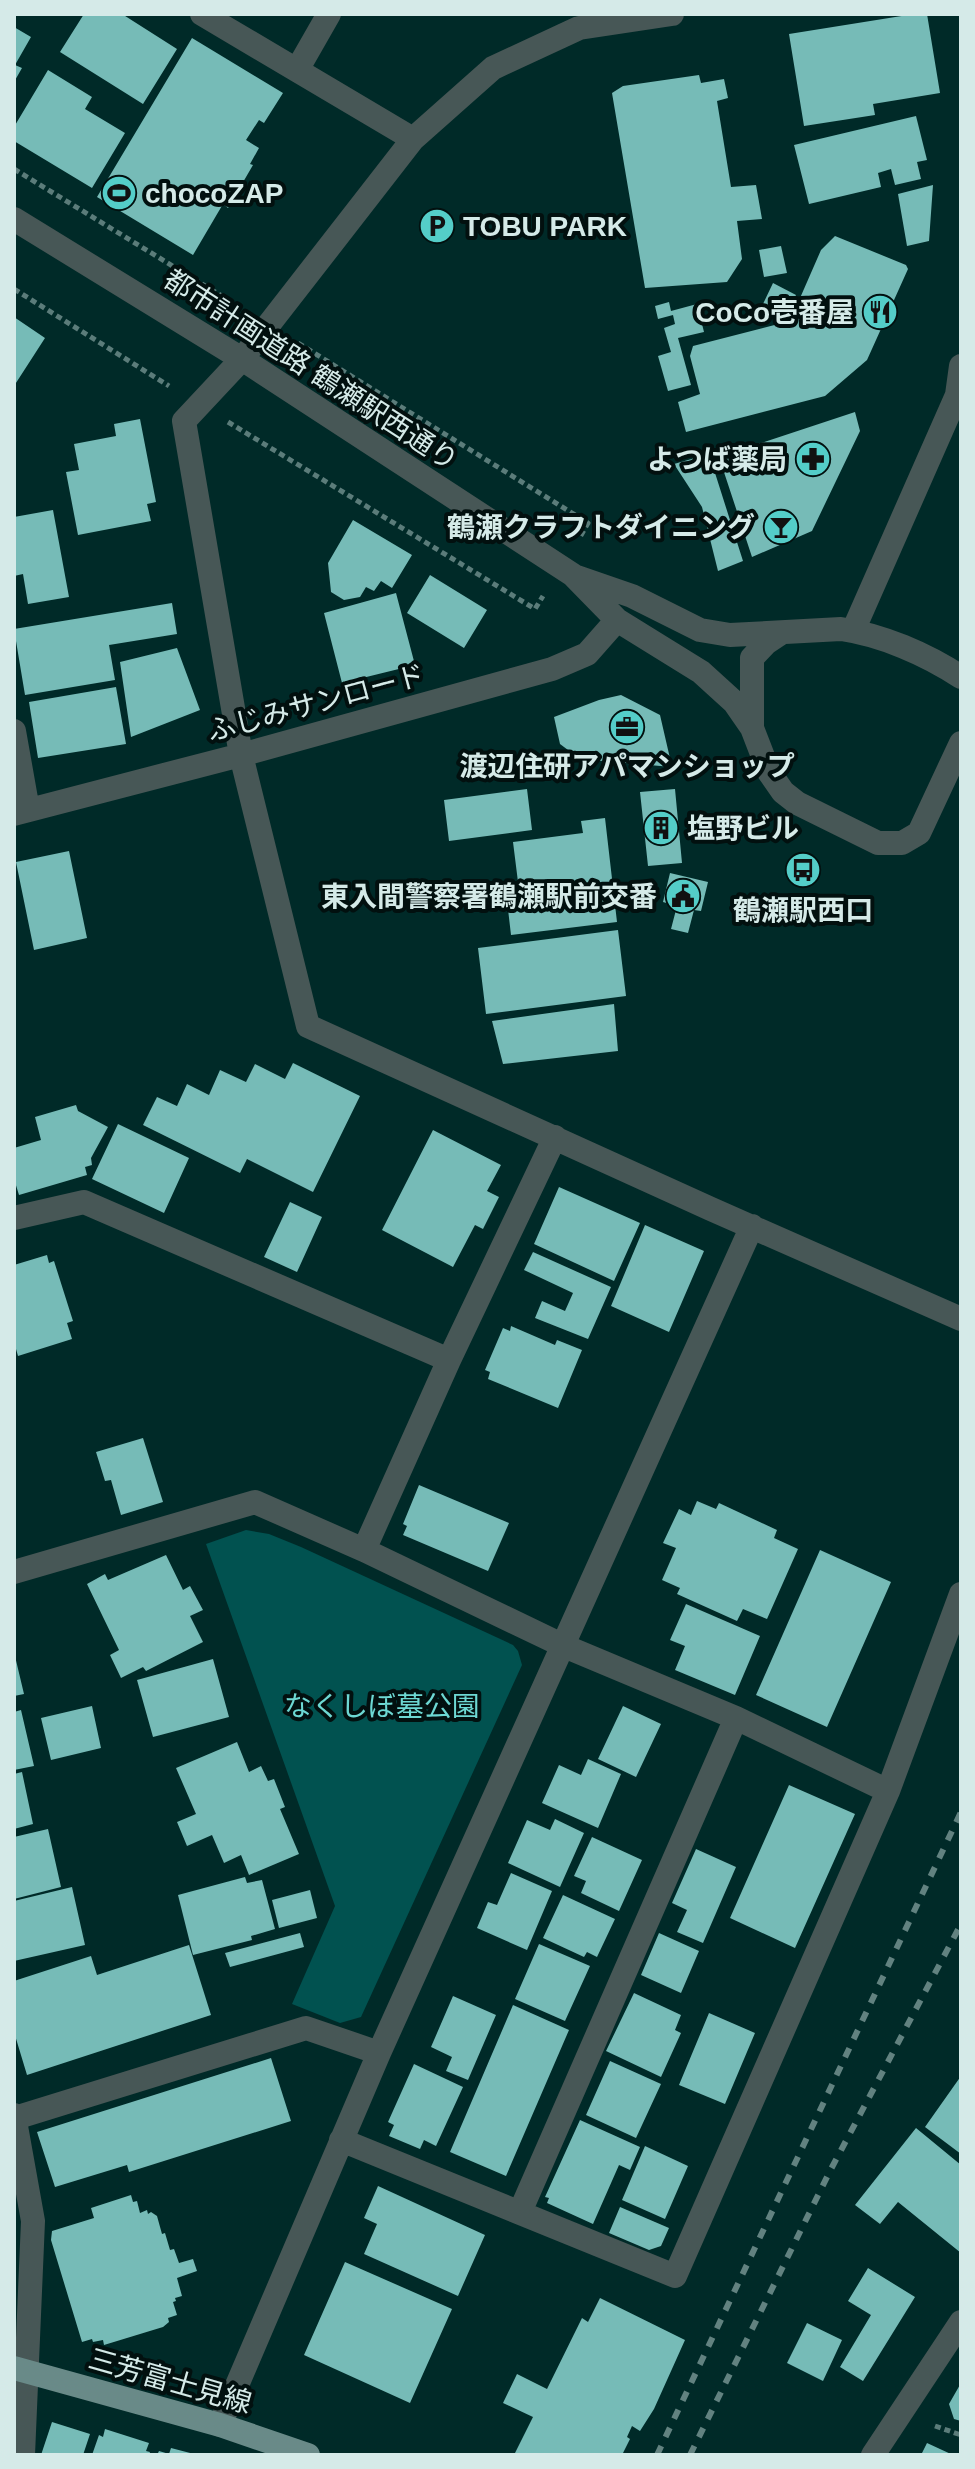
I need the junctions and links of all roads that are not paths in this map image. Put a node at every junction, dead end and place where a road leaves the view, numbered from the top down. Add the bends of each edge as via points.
1 (202, 14) edge
2 (329, 14) edge
3 (672, 14) edge
4 (579, 21) edge
5 (297, 70) junction
6 (413, 139) junction
7 (14, 219) edge
8 (242, 359) junction
9 (961, 366) edge
10 (959, 396) edge
11 (573, 575) junction
12 (617, 620) junction
13 (853, 631) junction
14 (781, 633) junction
15 (961, 677) edge
16 (752, 728) junction
17 (14, 731) edge
18 (961, 743) edge
19 (241, 755) junction
20 (21, 812) edge
21 (555, 1137) junction
22 (14, 1218) edge
23 (752, 1226) junction
24 (961, 1319) edge
25 (449, 1360) junction
26 (364, 1550) junction
27 (14, 1572) edge
28 (961, 1594) edge
29 (564, 1646) junction
30 (736, 1718) junction
31 (888, 1791) junction
32 (379, 2053) junction
33 (14, 2116) edge
34 (341, 2140) junction
35 (520, 2212) junction
36 (961, 2322) edge
37 (20, 2370) edge
38 (220, 2425) junction
39 (23, 2455) edge
40 (308, 2455) edge
41 (873, 2455) edge

1 - 5 street
2 - 5 street
3 - 4 street
4 - 6 street via 493,68
5 - 6 street
6 - 8 street
7 - 8 street, 都市計画道路 鶴瀬駅西通り
8 - 11 street, 都市計画道路 鶴瀬駅西通り
8 - 19 street via 184,421
9 - 10 street
10 - 13 street
11 - 12 street
11 - 14 street via 632,596 700,630
12 - 16 street via 701,672 734,702
12 - 19 street, ふじみサンロード via 587,654 552,669
13 - 14 street
13 - 15 street via 936,662
14 - 16 street via 752,658
16 - 18 street via 783,792 878,843 902,843 919,833
17 - 20 street
19 - 20 street, ふじみサンロード
19 - 21 street via 308,1026
21 - 23 street
21 - 25 street
22 - 25 street via 84,1202
23 - 24 street
23 - 29 street
25 - 26 street
26 - 27 street via 255,1502
26 - 29 street
28 - 31 street
29 - 30 street
29 - 32 street
30 - 31 street
30 - 35 street
31 - 35 street via 675,2276
32 - 33 street via 306,2028
32 - 34 street
33 - 37 street via 33,2221
34 - 35 street
34 - 38 street
36 - 41 street
37 - 38 main road, 三芳富士見線
37 - 39 street
38 - 40 main road, 三芳富士見線

